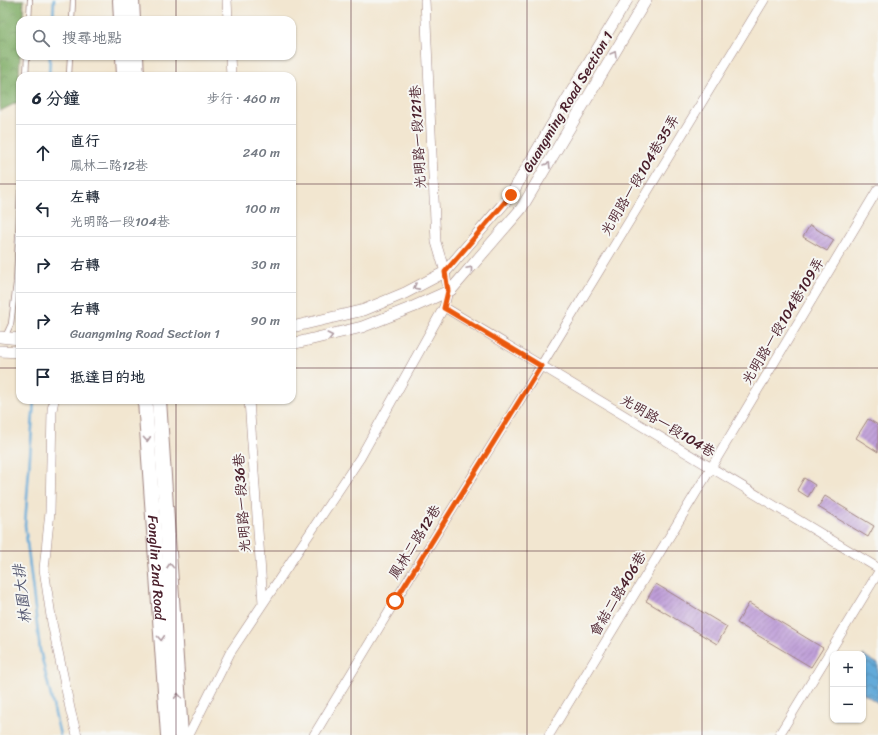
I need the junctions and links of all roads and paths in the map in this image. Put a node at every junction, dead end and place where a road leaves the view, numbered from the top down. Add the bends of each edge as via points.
1 (30, 0) edge
2 (73, 0) edge
3 (120, 0) edge
4 (132, 0) edge
5 (227, 0) edge
6 (425, 0) edge
7 (646, 0) edge
8 (764, 0) edge
9 (626, 1) edge
10 (29, 16) edge
11 (72, 16) edge
12 (121, 16) edge
13 (133, 16) edge
14 (228, 16) edge
15 (27, 60) edge
16 (70, 60) edge
17 (123, 60) edge
18 (136, 60) edge
19 (230, 60) edge
20 (26, 72) edge
21 (69, 72) edge
22 (124, 72) edge
23 (137, 72) edge
24 (231, 72) edge
25 (878, 189) edge
26 (445, 272) junction
27 (16, 283) edge
28 (448, 291) junction
29 (444, 308) junction
30 (296, 326) edge
31 (9, 338) edge
32 (296, 343) edge
33 (3, 351) edge
34 (16, 352) edge
35 (541, 366) junction
36 (53, 404) edge
37 (145, 404) edge
38 (158, 404) edge
39 (250, 404) edge
40 (711, 468) junction
41 (878, 568) edge
42 (878, 573) edge
43 (263, 603) junction
44 (77, 735) edge
45 (168, 735) edge
46 (181, 735) edge
47 (189, 735) edge
48 (314, 735) edge
49 (549, 735) edge
50 (778, 735) edge

1 - 10 lane
2 - 11 lane
3 - 12 main road
4 - 13 main road
5 - 14 street
6 - 26 street, 光明路一段121巷 via 436,242
28 -> 7 street, Guangming Road Section 1 via 521,209
8 - 35 street, 光明路一段104巷35弄
9 - 26 street, Guangming Road Section 1 via 511,195
15 - 20 lane
16 - 21 lane
17 - 22 main road
18 - 23 main road
19 - 24 street
25 - 40 street, 光明路一段104巷109弄
26 - 28 street, 光明路一段121巷
26 -> 30 street, Guangming Road Section 1 via 406,293 364,310
27 - 31 lane
28 - 29 street
32 -> 28 street, Guangming Road Section 1 via 362,327 413,308
29 - 35 street, 光明路一段104巷
29 - 43 street via 360,458
33 - 34 street
35 - 40 street, 光明路一段104巷
35 - 48 street, 鳳林二路12巷
36 - 44 street via 50,512 44,570 52,623
37 -> 45 main road, Fonglin 2nd Road
46 -> 38 main road, Fonglin 2nd Road
39 - 43 street, 光明路一段36巷
40 - 41 street, 光明路一段104巷
40 - 49 street, 會結二路406巷
42 - 50 street
43 - 47 street via 230,654

